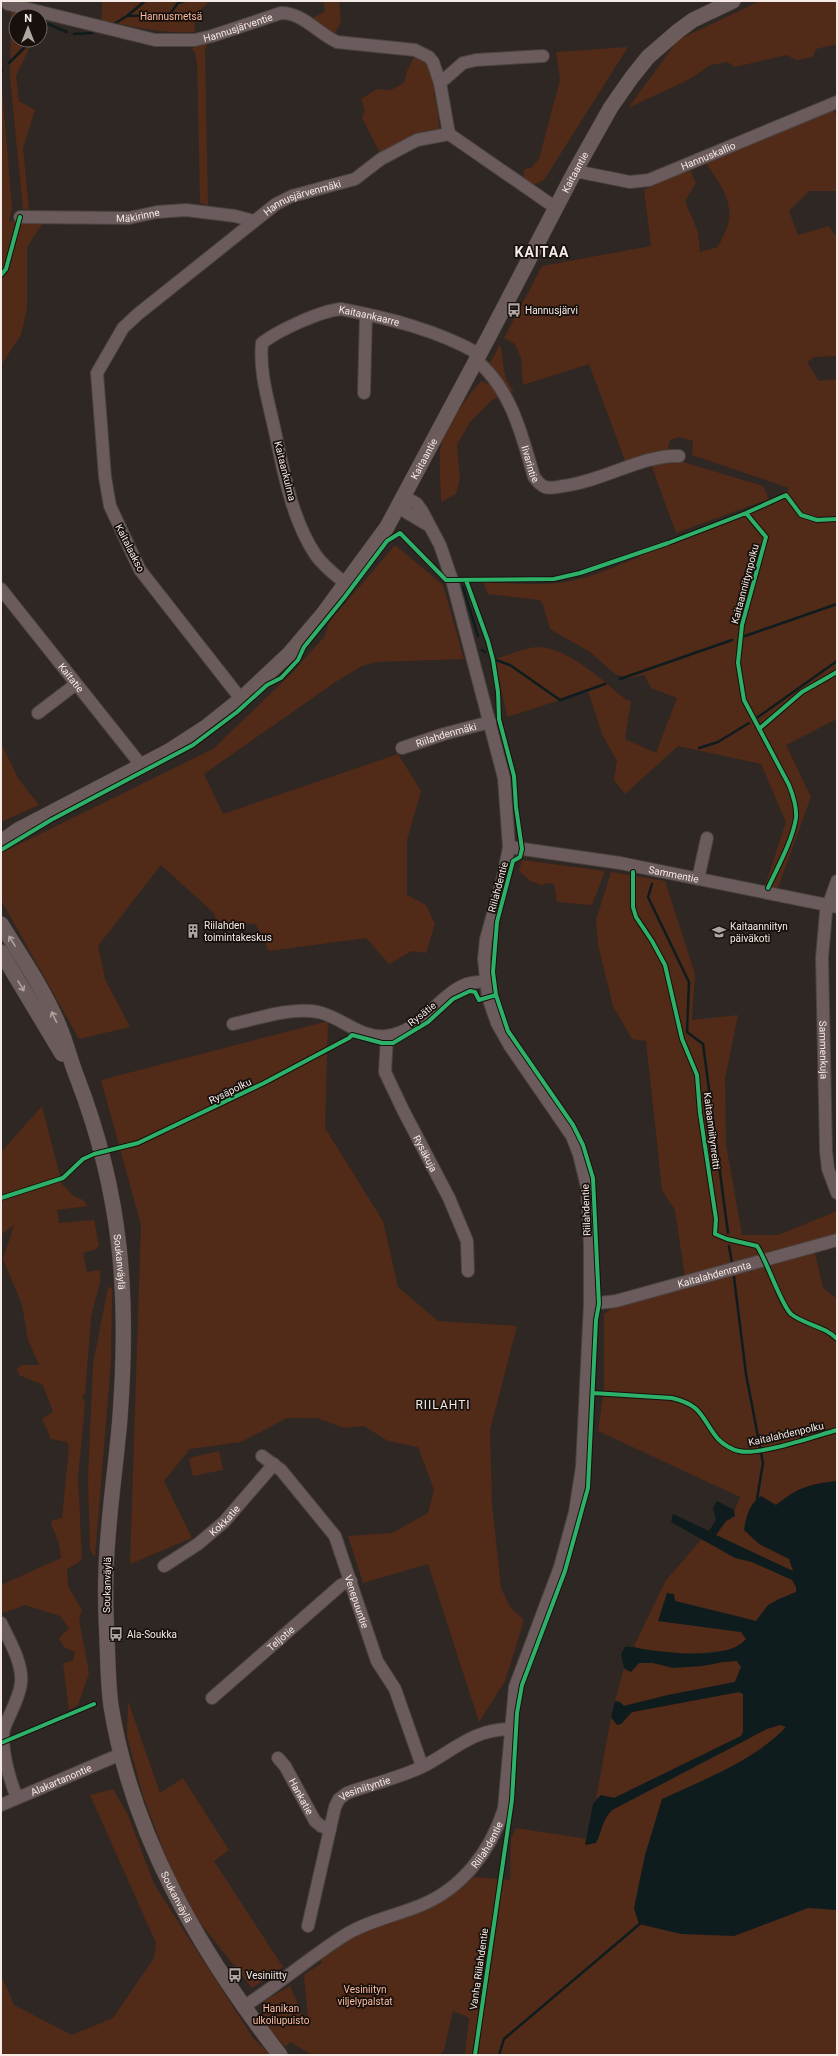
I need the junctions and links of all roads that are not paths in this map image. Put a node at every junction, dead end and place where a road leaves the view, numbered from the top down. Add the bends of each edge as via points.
1 (733, 1) edge
2 (8, 4) dead end
3 (543, 56) dead end
4 (440, 82) junction
5 (837, 102) edge
6 (449, 134) junction
7 (575, 171) junction
8 (556, 208) junction
9 (20, 217) dead end
10 (254, 221) junction
11 (366, 314) junction
12 (262, 343) joint
13 (477, 357) junction
14 (98, 389) joint
15 (364, 393) dead end
16 (679, 456) dead end
17 (402, 500) junction
18 (345, 583) junction
19 (1, 589) edge
20 (76, 684) junction
21 (241, 699) junction
22 (38, 713) dead end
23 (490, 722) junction
24 (402, 748) dead end
25 (141, 765) junction
26 (18, 830) junction
27 (1, 833) edge
28 (707, 838) dead end
29 (1, 842) edge
30 (509, 847) junction
31 (698, 879) junction
32 (837, 881) edge
33 (832, 906) edge
34 (1, 924) edge
35 (1, 952) edge
36 (486, 981) junction
37 (233, 1024) dead end
38 (387, 1036) junction
39 (78, 1079) junction
40 (837, 1193) edge
41 (837, 1240) edge
42 (468, 1271) dead end
43 (590, 1304) junction
44 (262, 1456) dead end
45 (274, 1464) junction
46 (164, 1566) dead end
47 (351, 1581) junction
48 (1, 1623) edge
49 (212, 1698) dead end
50 (510, 1729) junction
51 (121, 1754) junction
52 (278, 1758) dead end
53 (422, 1766) junction
54 (17, 1797) junction
55 (1, 1805) edge
56 (330, 1829) junction
57 (308, 1926) dead end
58 (243, 2007) junction
59 (280, 2055) edge

1 - 7 main road, Kaitaantie via 693,20 648,57 611,107
2 - 4 street, Hannusjärventie via 155,40 195,40 281,13 291,13 303,18 337,42 423,53 433,62
3 - 4 street via 464,63
4 - 6 street, Hannusjärventie
5 - 7 street, Hannuskallio via 649,180 630,182
6 - 8 street
6 - 10 street, Hannusjärvenmäki via 417,140 381,159 355,179 292,196 276,204
7 - 8 main road, Kaitaantie
8 - 13 main road, Kaitaantie
9 - 10 street, Mäkirinne via 128,218 186,210
10 - 14 street, Hannusjärvenmäki via 123,328 97,373
11 - 12 street, Kaitaankaarre via 341,309 328,310 271,336
11 - 13 street, Kaitaankaarre via 449,339
11 - 15 street
12 - 18 street, Kaitaankulma via 262,362 269,404 292,500 315,553 328,569
13 - 16 street, Iivarintie via 510,403 534,477 541,485 551,488 568,486 669,455
13 - 17 main road, Kaitaantie
14 - 21 street, Kaitalaakso via 110,506 140,570
17 - 18 main road, Kaitaantie via 371,550
17 - 23 street, Riilahdentie via 406,512 428,525 440,545 452,580
18 - 21 main road, Kaitaantie via 289,654
19 - 20 street, Kaitatie
20 - 22 street
20 - 25 street, Kaitatie
21 - 25 main road, Kaitaantie via 206,727
23 - 24 street, Riilahdenmäki
23 - 30 street, Riilahdentie via 504,778
25 - 26 main road, Kaitaantie
26 - 27 main road, Kaitaantie
26 - 29 main road, Kaitaantie
28 - 31 street
30 - 31 street, Sammentie via 574,855
30 - 36 street, Riilahdentie via 486,939
31 - 33 street, Sammentie
32 - 33 street, Sammenkuja
33 - 40 street, Sammenkuja via 822,976 826,1152 828,1169
39 -> 34 main road, Soukanväylä via 60,1029 40,988
35 -> 39 main road, Soukanväylä
36 - 38 street, Rysätie via 468,984 458,989 405,1031
36 - 43 street, Riilahdentie via 488,997 497,1024 572,1136 578,1154 587,1187
37 - 38 street, Rysätie via 277,1014 316,1012 331,1016 366,1034
38 - 42 street, Rysäkuja via 386,1072 402,1110 461,1226 467,1241
39 - 51 main road, Soukanväylä via 107,1171 116,1215 124,1306 123,1367 106,1572 110,1702
41 - 43 street, Kaitalahdenranta via 616,1301
43 - 50 street, Riilahdentie via 582,1466 575,1512 560,1567 515,1687
44 - 45 street, Venepuuntie
45 - 46 street, Kokkatie via 224,1522 198,1544
45 - 47 street, Venepuuntie via 282,1470 335,1536
47 - 49 street, Teljotie via 341,1585
47 - 53 street, Venepuuntie via 377,1661 396,1689
48 - 54 street via 16,1655 21,1682 17,1699 3,1730 11,1785
50 - 53 street, Vesiniityntie via 487,1731 474,1736
50 - 58 street, Riilahdentie via 504,1809 486,1851 467,1874 443,1894 420,1906 367,1924 345,1935
51 - 54 street, Alakartanontie
51 - 58 main road, Soukanväylä via 157,1858 182,1911
52 - 56 street, Hankatie via 315,1820 321,1826
53 - 56 street, Vesiniityntie via 347,1793 335,1807
54 - 55 street, Alakartanontie
56 - 57 street, Vesiniityntie
58 - 59 main road, Soukanväylä

